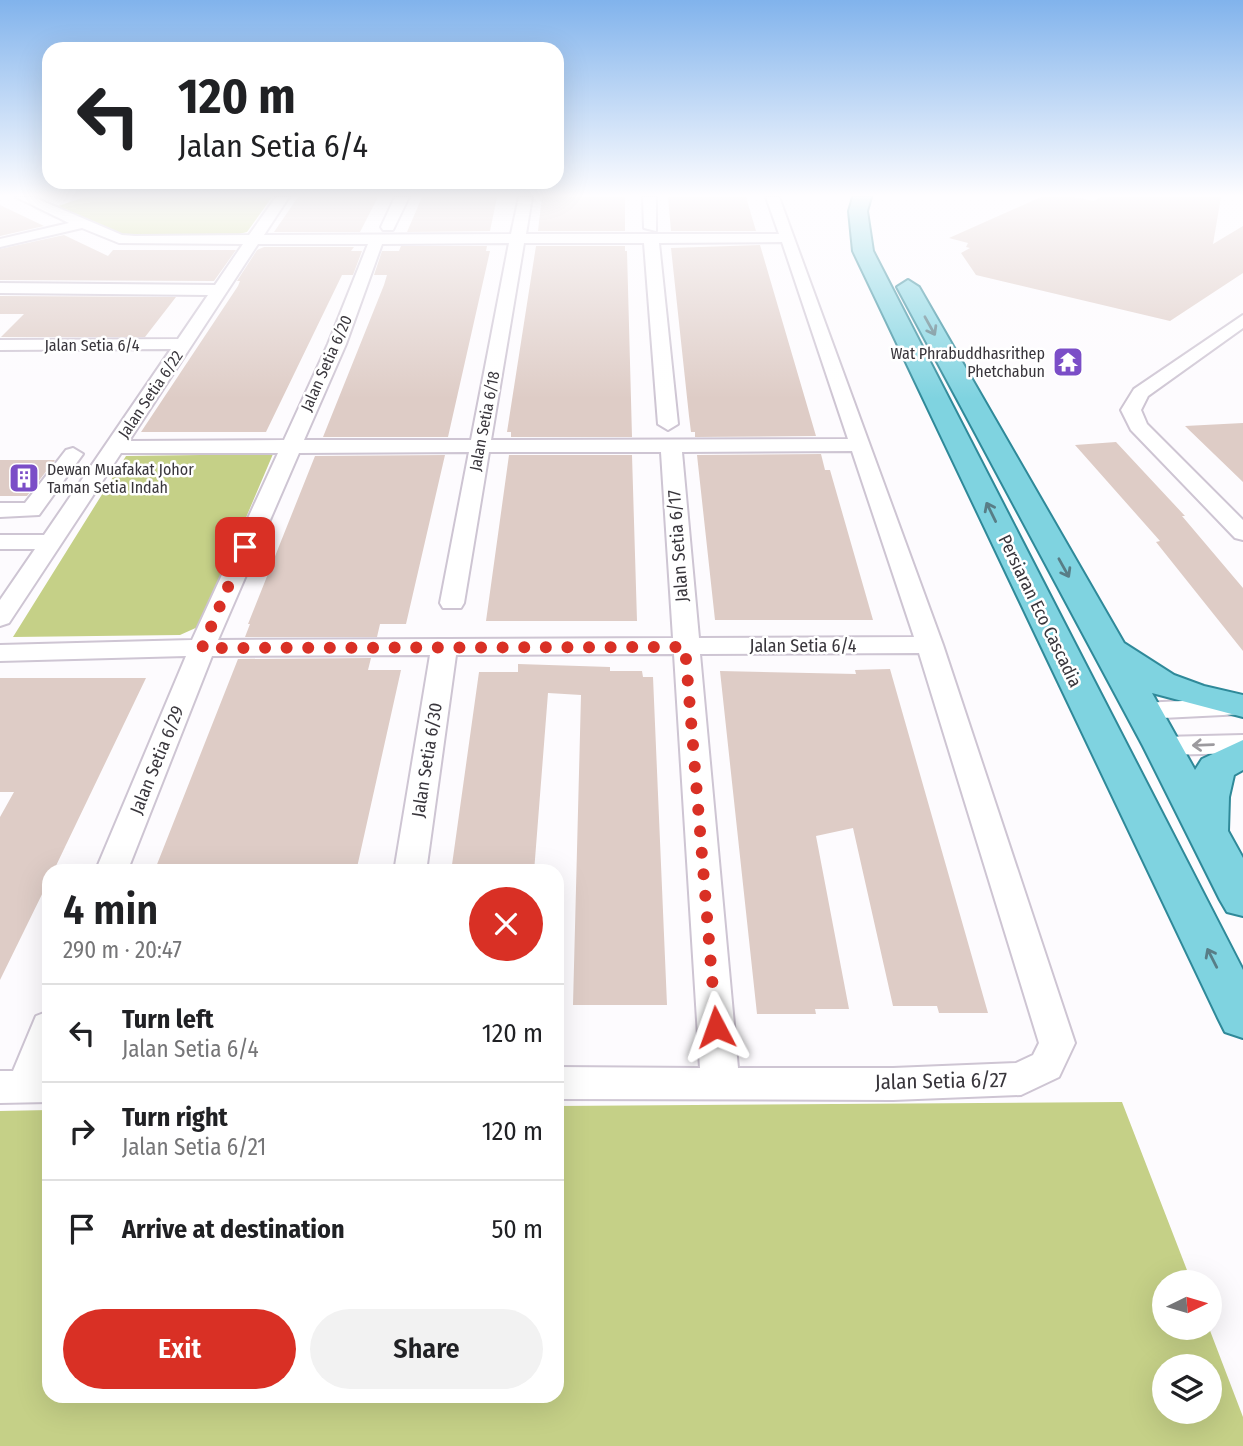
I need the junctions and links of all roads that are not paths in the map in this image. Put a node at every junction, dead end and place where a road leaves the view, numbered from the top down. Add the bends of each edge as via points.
1 (237, 264) edge
2 (369, 264) edge
3 (514, 264) edge
4 (654, 264) edge
5 (796, 264) edge
6 (870, 264) edge
7 (896, 264) edge
8 (0, 288) edge
9 (219, 290) junction
10 (1243, 320) edge
11 (183, 344) junction
12 (0, 345) edge
13 (670, 435) junction
14 (862, 445) junction
15 (478, 446) junction
16 (114, 447) junction
17 (289, 447) junction
18 (73, 454) dead end
19 (0, 510) edge
20 (1243, 533) edge
21 (0, 542) edge
22 (51, 542) junction
23 (452, 603) dead end
24 (0, 618) edge
25 (1105, 641) junction
26 (930, 645) junction
27 (685, 647) junction
28 (202, 648) junction
29 (444, 648) junction
30 (0, 653) edge
31 (1066, 665) junction
32 (1243, 706) edge
33 (1136, 718) junction
34 (1243, 744) edge
35 (1163, 746) junction
36 (1243, 753) edge
37 (1123, 781) junction
38 (1207, 831) junction
39 (114, 864) edge
40 (411, 864) edge
41 (1243, 900) edge
42 (1243, 1018) edge
43 (42, 1043) edge
44 (720, 1082) junction
45 (564, 1083) edge
46 (24, 1087) edge

1 - 9 street, Jalan Setia 6/22
2 - 17 street, Jalan Setia 6/20
3 - 15 street, Jalan Setia 6/18
4 - 13 street, Jalan Setia 6/17
5 - 14 street
31 -> 6 main road, Persiaran Eco Cascadia
7 -> 25 main road
8 - 9 street
9 - 11 street, Jalan Setia 6/22
10 - 20 street via 1141,393 1131,410 1138,426
11 - 12 street, Jalan Setia 6/4
11 - 16 street, Jalan Setia 6/22
13 - 14 street
13 - 15 street
13 - 27 street, Jalan Setia 6/17
14 - 26 street
15 - 17 street
15 - 23 street, Jalan Setia 6/18
16 - 17 street
16 - 22 street, Jalan Setia 6/22
17 - 28 street, Jalan Setia 6/20
18 - 19 street via 31,510
21 - 22 street
22 - 24 street, Jalan Setia 6/22
25 - 32 main road via 1143,673 1176,692
25 - 33 main road
26 - 27 street, Jalan Setia 6/4
26 - 44 street, Jalan Setia 6/27 via 1057,1043 1046,1066 1021,1079 893,1084
27 - 29 street, Jalan Setia 6/4
27 - 44 street, Jalan Setia 6/17
28 - 29 street, Jalan Setia 6/4
28 - 30 street, Jalan Setia 6/4
28 - 39 street, Jalan Setia 6/29
29 - 40 street, Jalan Setia 6/30
31 - 33 main road via 1085,692
31 - 37 main road, Persiaran Eco Cascadia
32 - 33 street
33 - 35 main road
33 - 37 main road via 1118,749
34 -> 35 street
35 - 38 main road
36 - 38 main road via 1216,768 1208,797
42 -> 37 main road, Persiaran Eco Cascadia
38 - 41 main road
43 - 46 street
44 - 45 street, Jalan Setia 6/27

